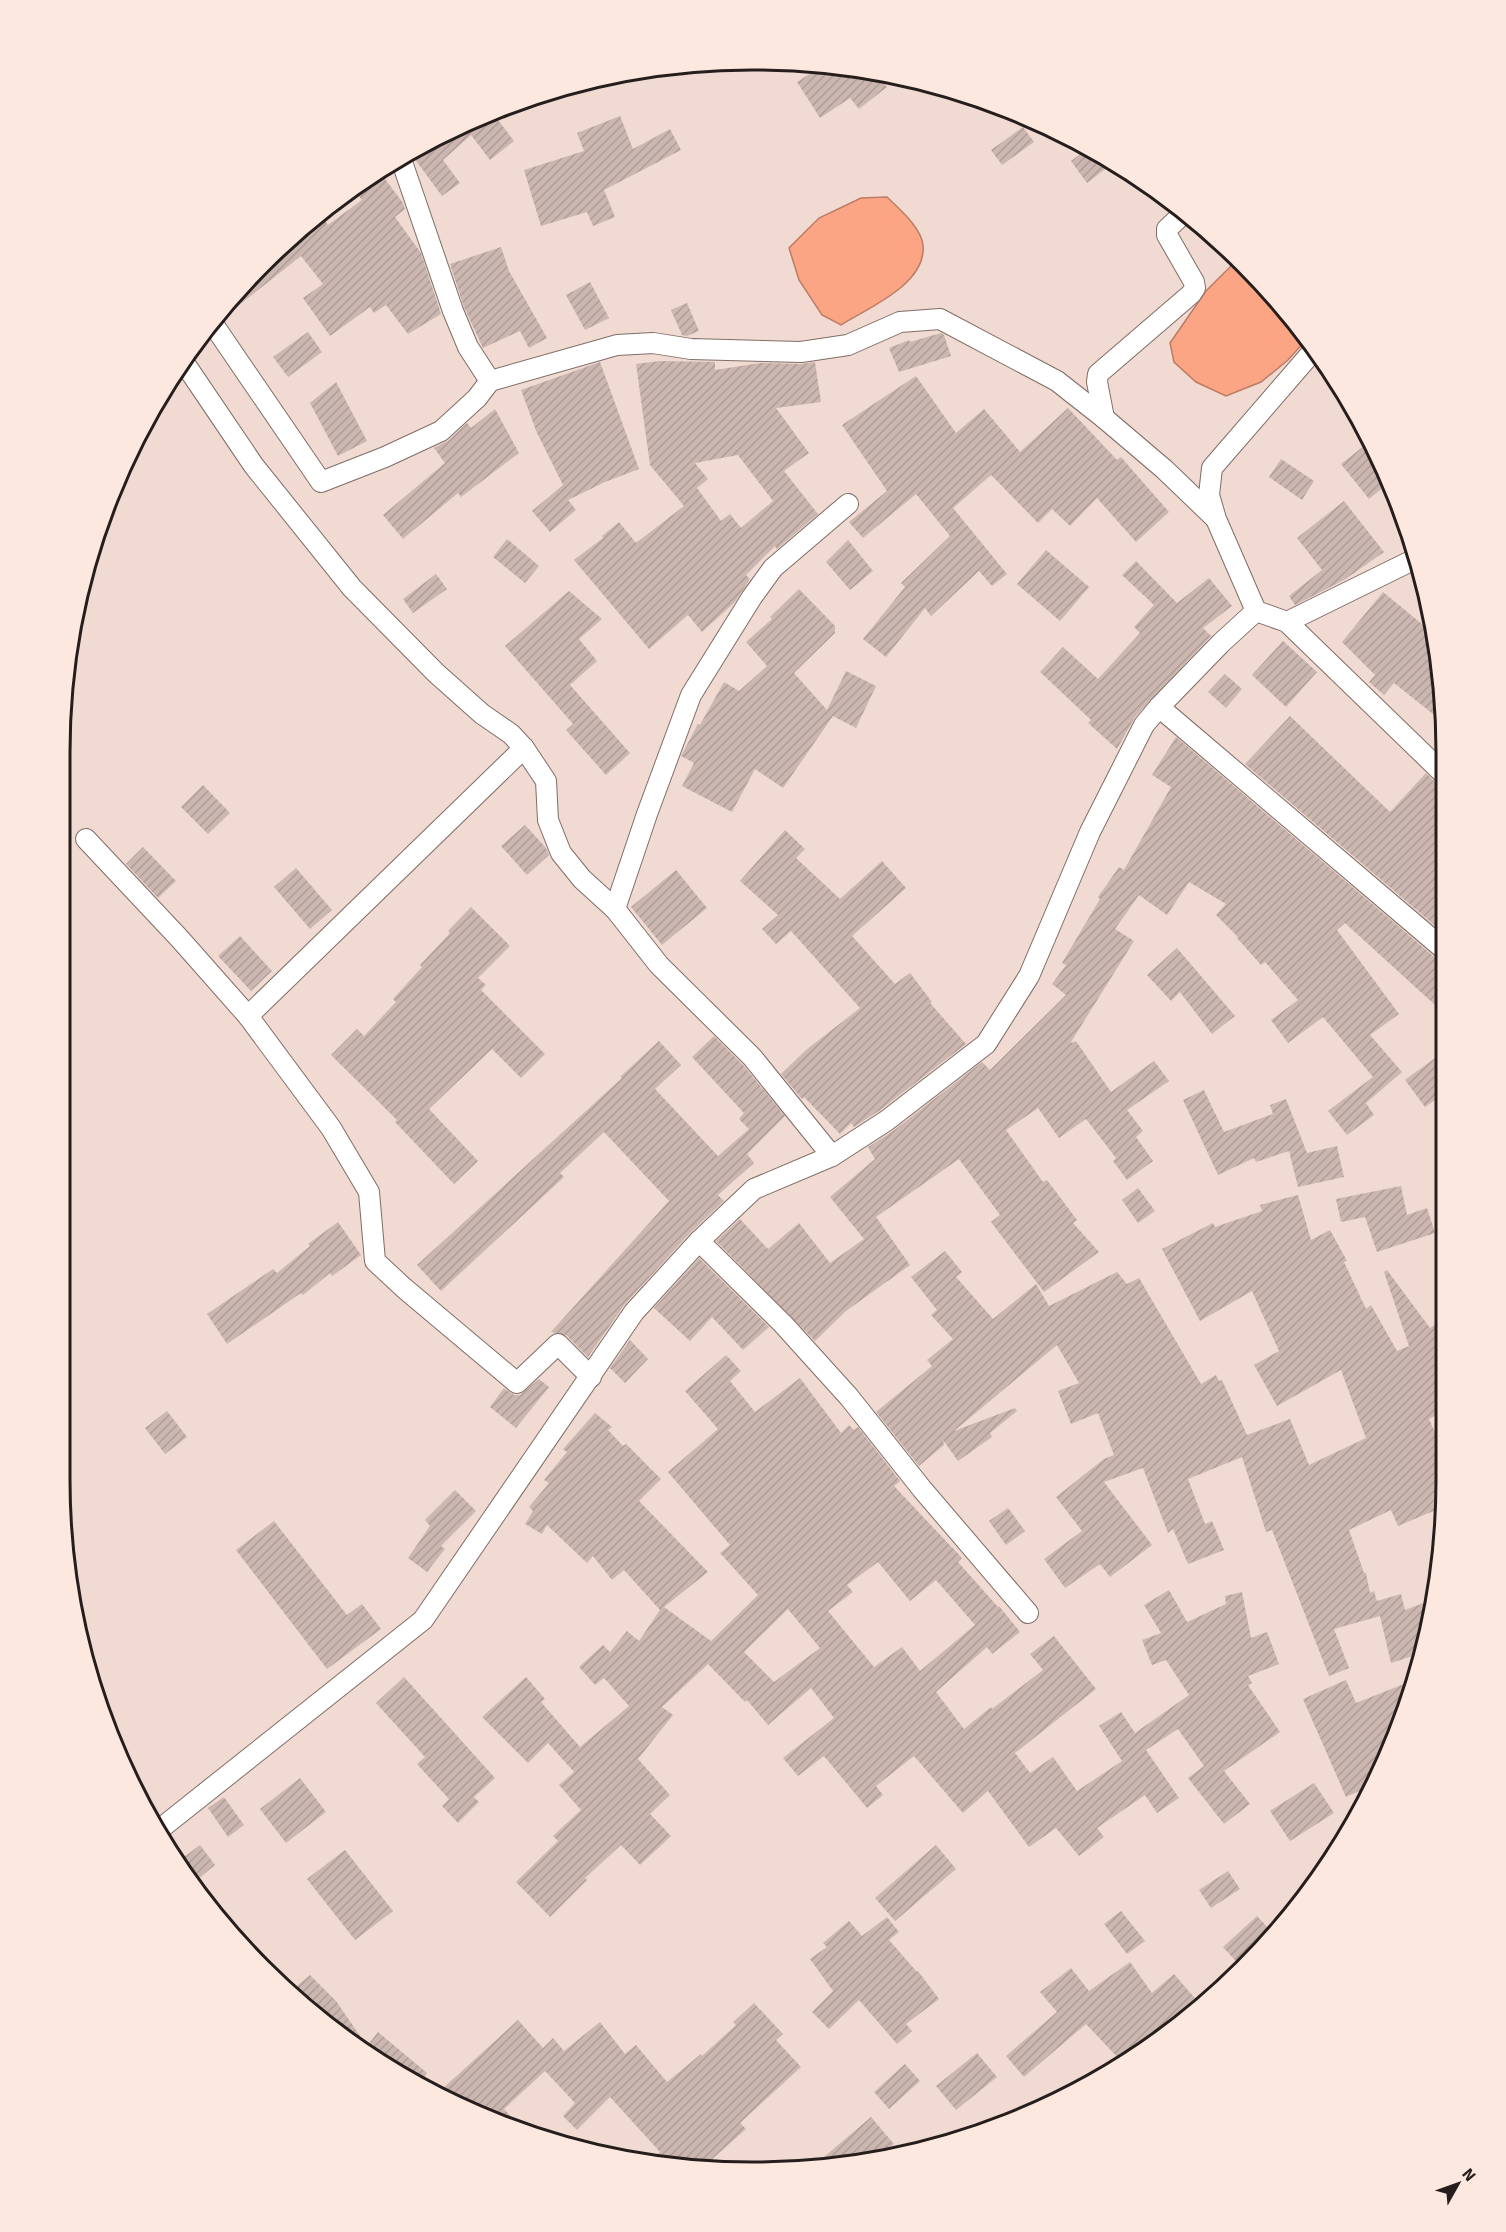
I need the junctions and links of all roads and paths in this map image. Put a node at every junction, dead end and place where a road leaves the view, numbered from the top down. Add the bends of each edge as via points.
1 (404, 167) edge
2 (1177, 219) edge
3 (218, 331) edge
4 (1308, 357) edge
5 (189, 370) edge
6 (490, 381) junction
7 (1104, 418) junction
8 (848, 504) dead end
9 (1216, 519) junction
10 (1408, 563) edge
11 (1256, 611) junction
12 (1287, 622) junction
13 (1159, 707) junction
14 (524, 748) junction
15 (1436, 766) edge
16 (86, 839) dead end
17 (615, 909) junction
18 (1436, 942) edge
19 (248, 1016) junction
20 (832, 1156) junction
21 (699, 1241) junction
22 (591, 1377) junction
23 (1028, 1613) dead end
24 (165, 1825) edge

1 - 6 street via 453,311 468,347
2 - 7 street via 1167,229 1167,235 1195,288 1098,374
3 - 6 street via 321,482 441,431
4 - 9 street via 1212,468 1209,495
5 - 14 street via 254,466 352,588 436,673
6 - 7 street via 617,345 653,343 691,349 801,352 848,345 900,322 940,319 1057,381
7 - 9 street
8 - 17 street via 773,568 691,695
9 - 11 street
10 - 12 street
11 - 12 street
11 - 13 street
12 - 15 street
13 - 18 street
13 - 20 street via 1144,725 1090,832 1029,976 986,1044 886,1121
14 - 17 street via 546,781 548,820 561,853
14 - 19 street
16 - 19 street
17 - 20 street via 659,964 752,1057
19 - 22 street via 331,1128 369,1192 375,1261 517,1383 558,1344
20 - 21 street via 754,1189
21 - 22 street via 634,1312
21 - 23 street via 783,1324 849,1397
22 - 24 street via 423,1620

